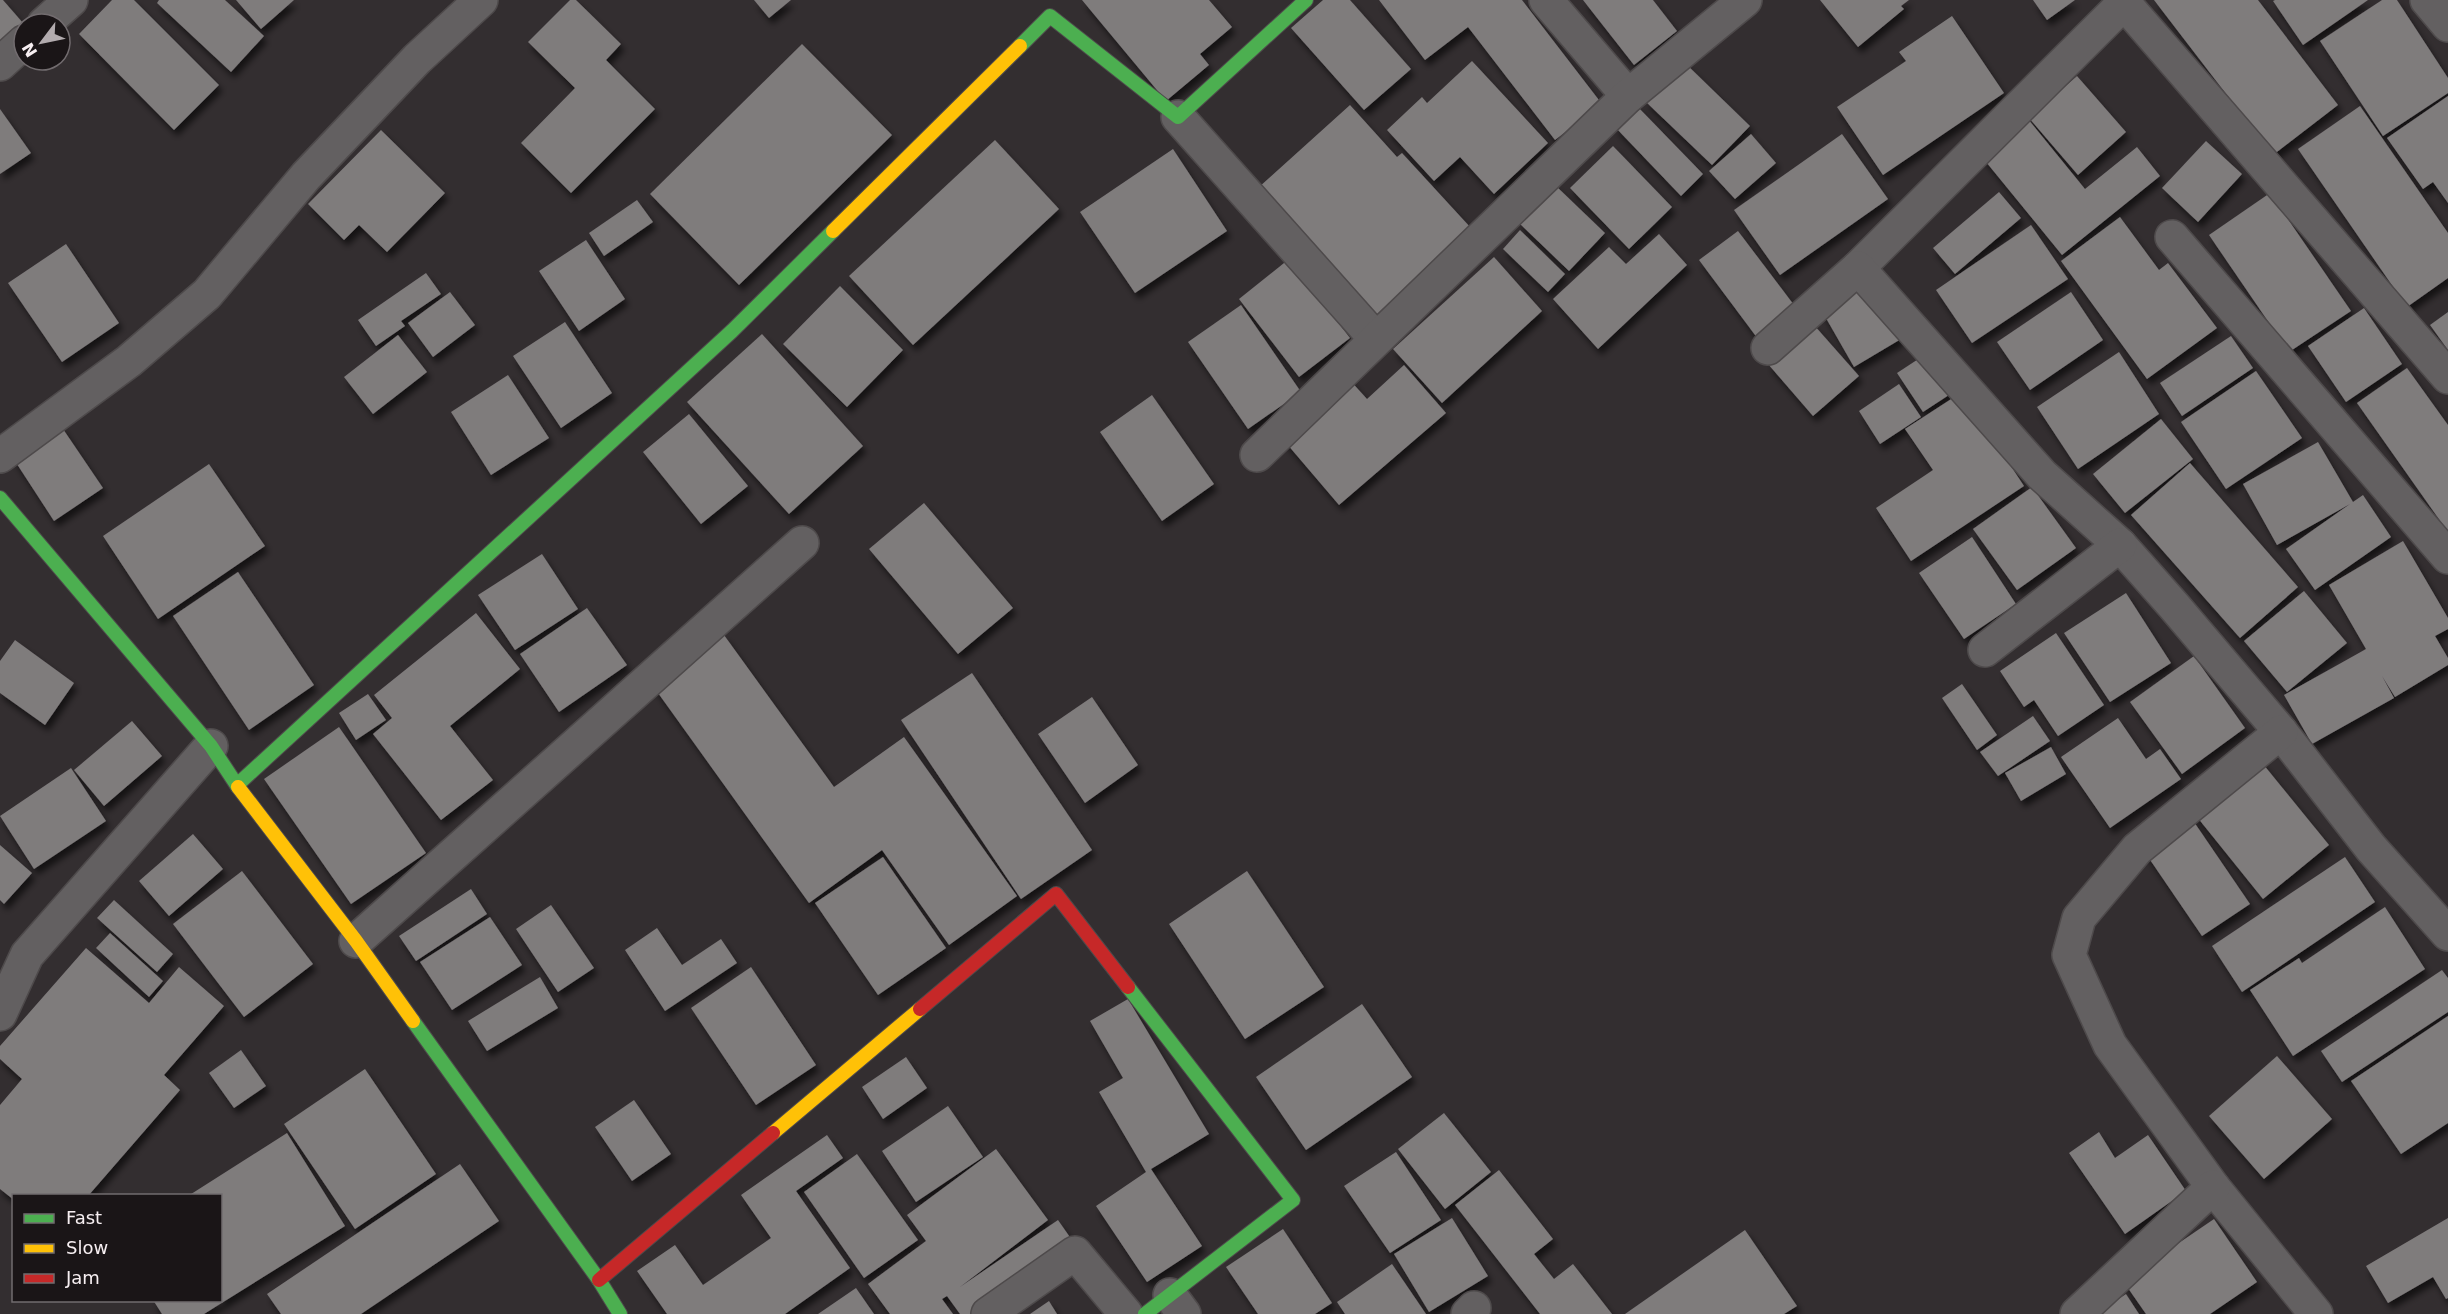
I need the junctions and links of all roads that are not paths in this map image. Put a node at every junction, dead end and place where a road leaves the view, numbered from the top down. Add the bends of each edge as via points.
1 (71, 0) edge
2 (481, 0) edge
3 (1306, 0) edge
4 (1546, 0) edge
5 (1745, 0) edge
6 (2427, 0) edge
7 (58, 12) edge
8 (2448, 25) edge
9 (12, 53) edge
10 (0, 64) edge
11 (1628, 96) junction
12 (1178, 117) junction
13 (2172, 237) dead end
14 (1858, 268) junction
15 (1375, 338) junction
16 (1768, 348) dead end
17 (2448, 377) edge
18 (1257, 455) dead end
19 (0, 456) edge
20 (0, 498) edge
21 (802, 543) dead end
22 (2120, 546) junction
23 (2448, 557) edge
24 (1985, 650) dead end
25 (2281, 732) junction
26 (211, 746) junction
27 (237, 785) junction
28 (2448, 934) edge
29 (356, 941) junction
30 (0, 1014) edge
31 (2213, 1187) junction
32 (599, 1280) junction
33 (1167, 1308) edge
34 (620, 1314) edge
35 (988, 1314) edge
36 (1126, 1314) edge
37 (2077, 1314) edge
38 (2316, 1314) edge

1 - 7 street
2 - 19 street via 417,60 306,176 207,294 129,361
3 - 12 street
4 - 11 street
5 - 11 street
6 - 8 street
9 - 10 street
11 - 15 street
12 - 15 street
12 - 27 street via 1050,16 732,331
13 - 23 street
14 - 16 street
14 - 17 street via 2124,3
14 - 22 street via 2042,475
15 - 18 street
20 - 26 street
21 - 29 street
22 - 24 street
22 - 25 street
25 - 28 street via 2371,848
25 - 31 street via 2137,849 2079,918 2069,955 2110,1046
26 - 27 street
26 - 30 street via 27,956
27 - 29 street
29 - 32 street
31 - 37 street
31 - 38 street
32 - 33 street via 1056,894 1293,1200
32 - 34 street
35 - 36 street via 1075,1253

